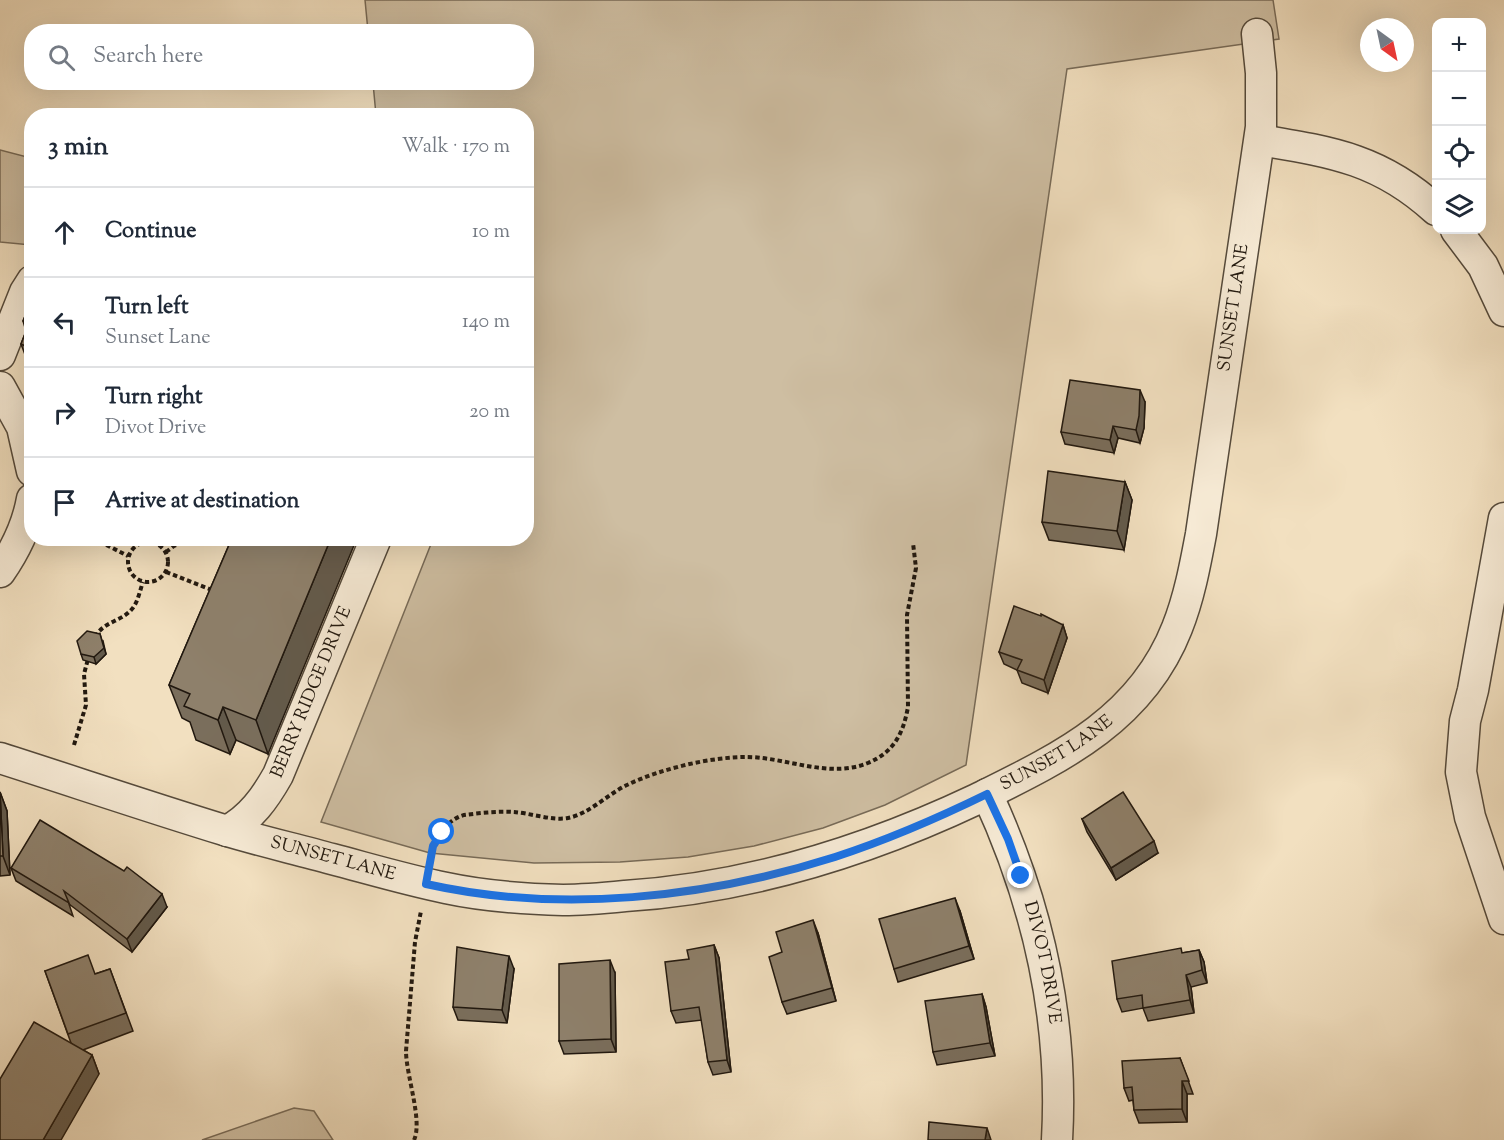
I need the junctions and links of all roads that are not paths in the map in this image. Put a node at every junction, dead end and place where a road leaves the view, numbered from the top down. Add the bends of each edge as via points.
1 (1257, 34) dead end
2 (1260, 140) junction
3 (1432, 206) edge
4 (1459, 234) edge
5 (24, 295) edge
6 (1504, 310) edge
7 (1, 353) edge
8 (0, 387) edge
9 (24, 437) edge
10 (1504, 518) edge
11 (24, 529) edge
12 (373, 546) edge
13 (0, 572) edge
14 (0, 758) edge
15 (987, 794) junction
16 (227, 831) junction
17 (1504, 919) edge
18 (1057, 1140) edge

1 - 2 street, SUNSET LANE via 1262,99
2 - 3 street via 1357,160 1398,180
2 - 15 street, SUNSET LANE via 1201,534 1176,631 1154,673 1122,712 1086,739
4 - 6 street via 1483,266
5 - 7 street
8 - 9 street
10 - 17 street via 1465,721 1461,772 1470,817
11 - 13 street
12 - 16 street, BERRY RIDGE DRIVE via 278,775 260,804
14 - 16 street, SUNSET LANE
15 - 16 street, SUNSET LANE via 911,829 793,870 660,894 566,900 426,884
15 - 18 street, DIVOT DRIVE via 1021,876 1046,972 1058,1075

